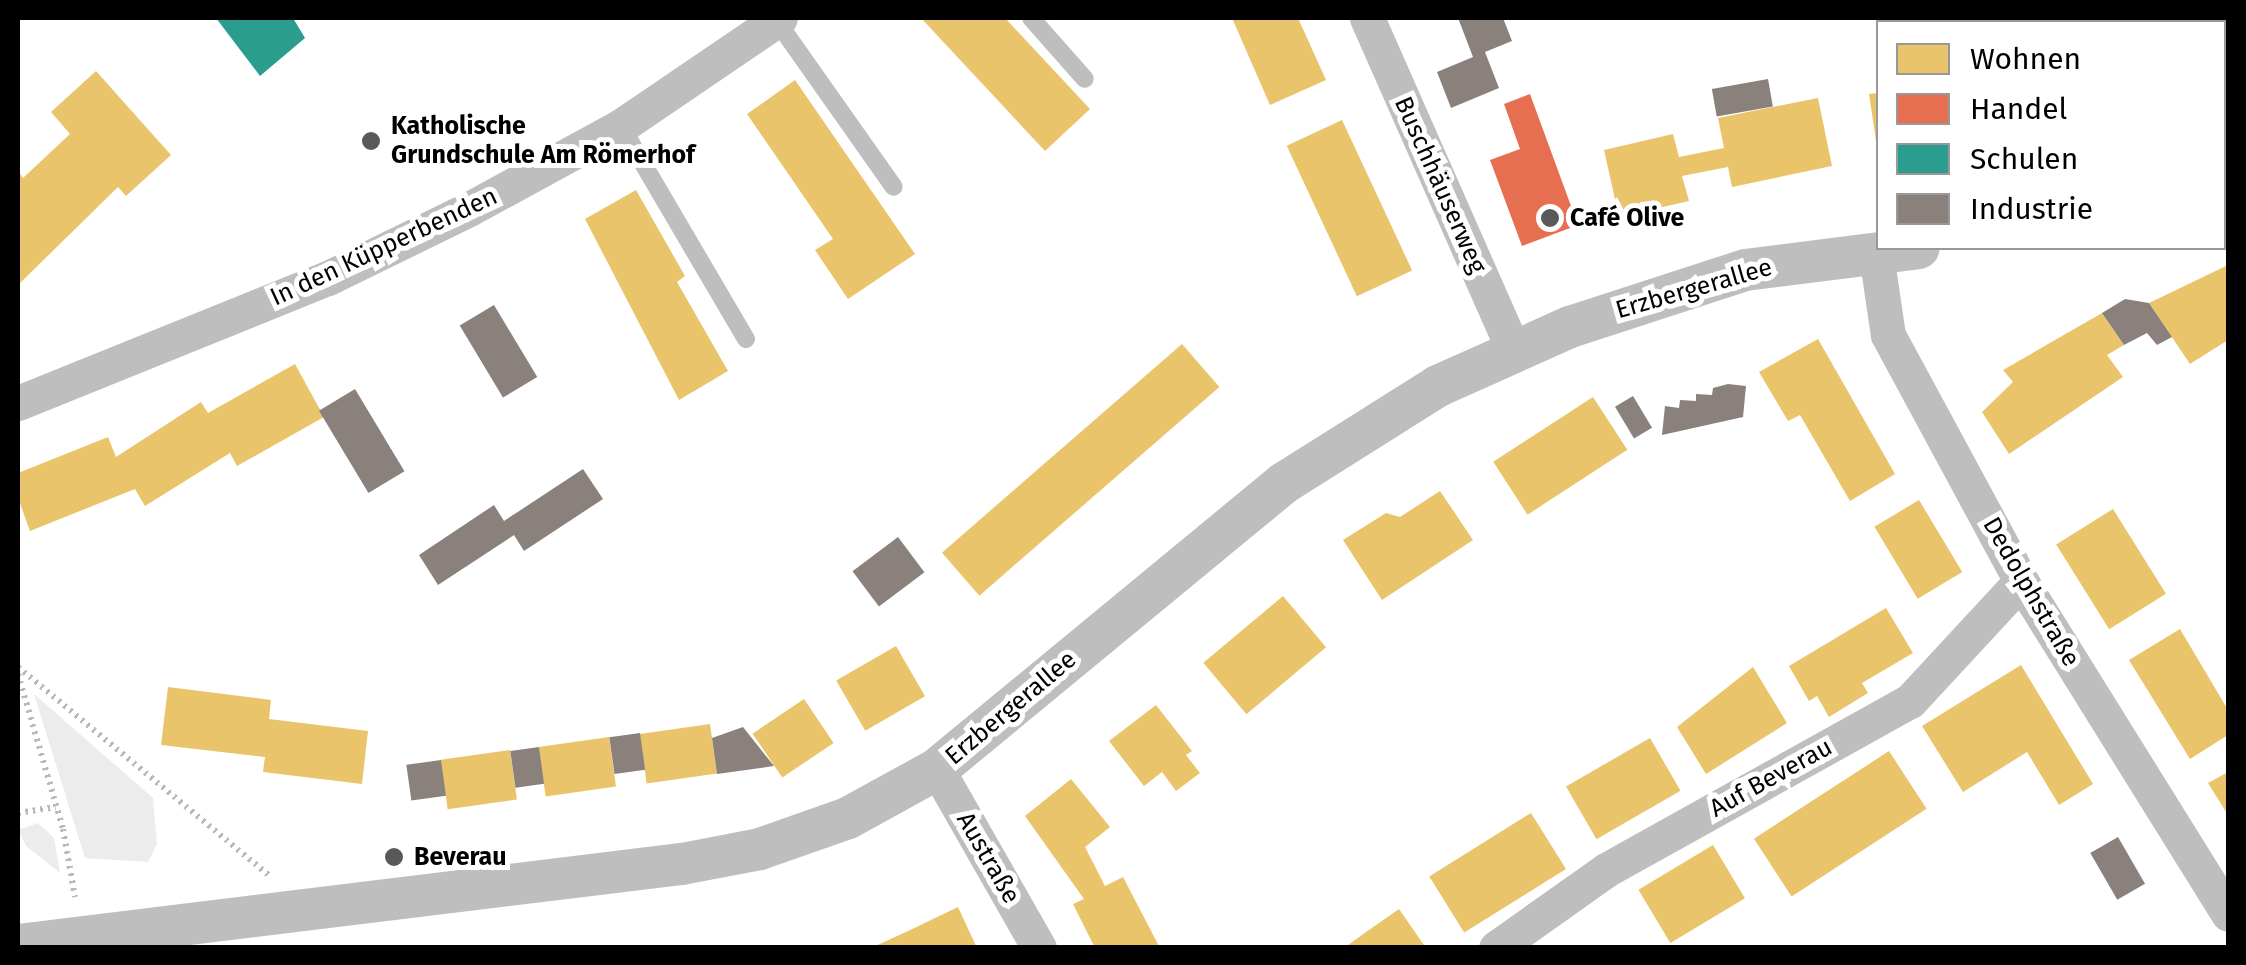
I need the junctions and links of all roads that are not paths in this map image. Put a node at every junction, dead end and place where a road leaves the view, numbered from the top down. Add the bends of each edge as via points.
1 (1031, 18) edge
2 (1368, 18) edge
3 (778, 19) edge
4 (1085, 78) dead end
5 (621, 126) junction
6 (894, 187) dead end
7 (1904, 250) edge
8 (1876, 254) junction
9 (746, 338) dead end
10 (1514, 352) junction
11 (18, 403) edge
12 (2021, 580) junction
13 (937, 769) junction
14 (2228, 914) edge
15 (18, 945) edge
16 (1038, 948) edge
17 (1496, 948) edge

1 - 4 lane
2 - 10 street, Buschhäuserweg
3 - 5 street, In den Küpperbenden
3 - 6 lane
5 - 9 lane
5 - 11 street, In den Küpperbenden via 328,278
7 - 8 street, Erzbergerallee
8 - 10 street, Erzbergerallee via 1745,270 1626,306
8 - 12 street, Dedolphstraße via 1888,335
10 - 13 street, Erzbergerallee via 1362,428 1284,483
12 - 14 street, Dedolphstraße
12 - 17 street, Auf Beverau via 1910,701 1606,870
13 - 15 street, Erzbergerallee via 848,818 760,849 298,915
13 - 16 street, Austraße

